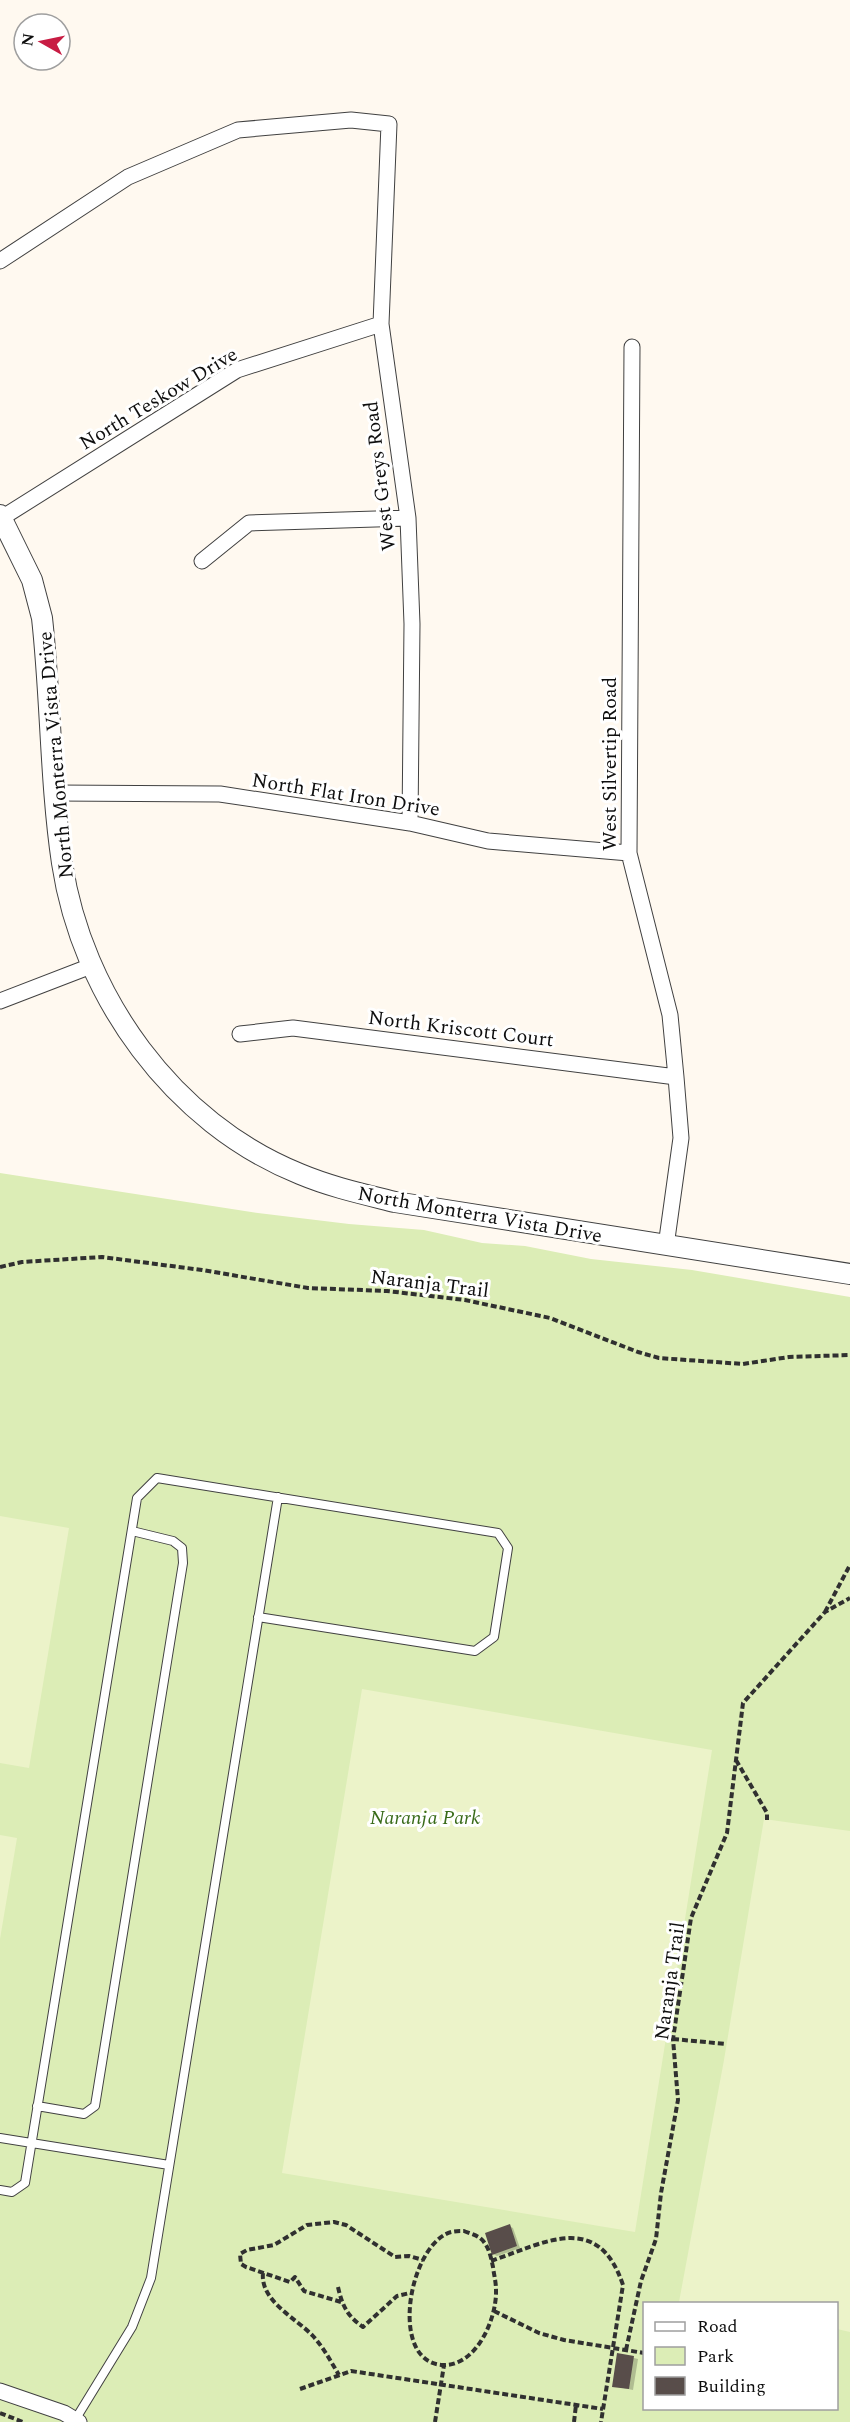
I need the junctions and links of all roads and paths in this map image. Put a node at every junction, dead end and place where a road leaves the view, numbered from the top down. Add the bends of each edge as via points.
1 (0, 261) edge
2 (381, 324) junction
3 (632, 348) dead end
4 (1, 517) edge
5 (408, 518) junction
6 (202, 561) dead end
7 (55, 793) junction
8 (410, 823) junction
9 (629, 853) junction
10 (91, 966) junction
11 (0, 1001) edge
12 (240, 1034) dead end
13 (676, 1077) junction
14 (666, 1246) junction
15 (0, 1267) edge
16 (850, 1274) edge
17 (850, 1355) edge
18 (278, 1497) junction
19 (132, 1531) junction
20 (850, 1566) edge
21 (850, 1598) edge
22 (825, 1612) junction
23 (258, 1617) junction
24 (736, 1760) junction
25 (767, 1820) dead end
26 (673, 2038) junction
27 (726, 2044) dead end
28 (38, 2106) junction
29 (0, 2138) edge
30 (31, 2144) junction
31 (169, 2165) junction
32 (0, 2190) edge
33 (423, 2260) junction
34 (492, 2260) junction
35 (263, 2273) junction
36 (338, 2287) dead end
37 (411, 2293) junction
38 (341, 2301) junction
39 (494, 2311) junction
40 (612, 2348) junction
41 (626, 2350) junction
42 (643, 2353) edge
43 (444, 2365) junction
44 (339, 2375) junction
45 (441, 2385) junction
46 (300, 2389) dead end
47 (0, 2391) edge
48 (576, 2405) junction
49 (603, 2409) junction
50 (0, 2413) edge
51 (77, 2421) edge
52 (23, 2422) edge
53 (435, 2422) edge
54 (574, 2422) edge
55 (601, 2422) edge

1 - 2 street, West Greys Road via 128,177 238,130 351,120 389,124
2 - 4 street, North Teskow Drive via 237,370
2 - 5 street, West Greys Road
3 - 9 street, West Silvertip Road
4 - 7 street, North Monterra Vista Drive via 32,580 42,618
5 - 6 street via 249,523
5 - 8 street, West Greys Road via 412,624
7 - 8 street, North Flat Iron Drive via 220,794
7 - 10 street, North Monterra Vista Drive via 62,863
8 - 9 street, North Flat Iron Drive via 488,841
9 - 13 street, West Silvertip Road via 670,1015
10 - 11 street
10 - 14 street, North Monterra Vista Drive via 114,1008 176,1090 249,1148 298,1173 341,1190 395,1202
12 - 13 street, North Kriscott Court via 293,1028
13 - 14 street, West Silvertip Road via 681,1138
14 - 16 street, North Monterra Vista Drive
15 - 17 path, Naranja Trail via 102,1257 308,1288 387,1291 465,1300 550,1318 659,1358 743,1364 789,1357
18 - 19 lane via 157,1478 137,1498
18 - 23 lane
18 - 23 lane via 498,1533 508,1548 494,1637 475,1651
19 - 28 lane
19 - 28 lane via 173,1541 182,1548 183,1563 97,2094 95,2106 84,2114
20 - 22 path, Naranja Trail
21 - 22 path, Naranja Trail
22 - 24 path, Naranja Trail via 743,1703
23 - 31 lane
24 - 25 path via 767,1813
24 - 26 path, Naranja Trail via 727,1833 691,1918
26 - 27 path
26 - 41 path, Naranja Trail via 678,2100 656,2239 641,2282
28 - 30 lane
29 - 30 lane
30 - 31 lane
30 - 32 lane via 25,2183 12,2192
31 - 51 lane via 151,2278 132,2326
33 - 34 path via 446,2234 464,2231 481,2239
33 - 35 path via 395,2257 346,2225 334,2222 307,2225 274,2245 240,2254 241,2264
33 - 37 path
34 - 39 path
34 - 40 path via 559,2238 583,2239 608,2252 623,2285
35 - 38 path via 290,2282 296,2277 304,2291
35 - 44 path via 264,2288 270,2297 314,2336
36 - 38 path
37 - 38 path via 397,2296 363,2327 348,2314
37 - 43 path via 415,2347 423,2358
39 - 40 path via 539,2333
39 - 43 path via 483,2337 466,2357
40 - 41 path
40 - 49 path
41 - 42 path
43 - 45 path
44 - 45 path via 351,2371
44 - 46 path
45 - 48 path
45 - 53 path
47 - 51 street
48 - 49 path
48 - 54 path
49 - 55 path
50 - 52 path

